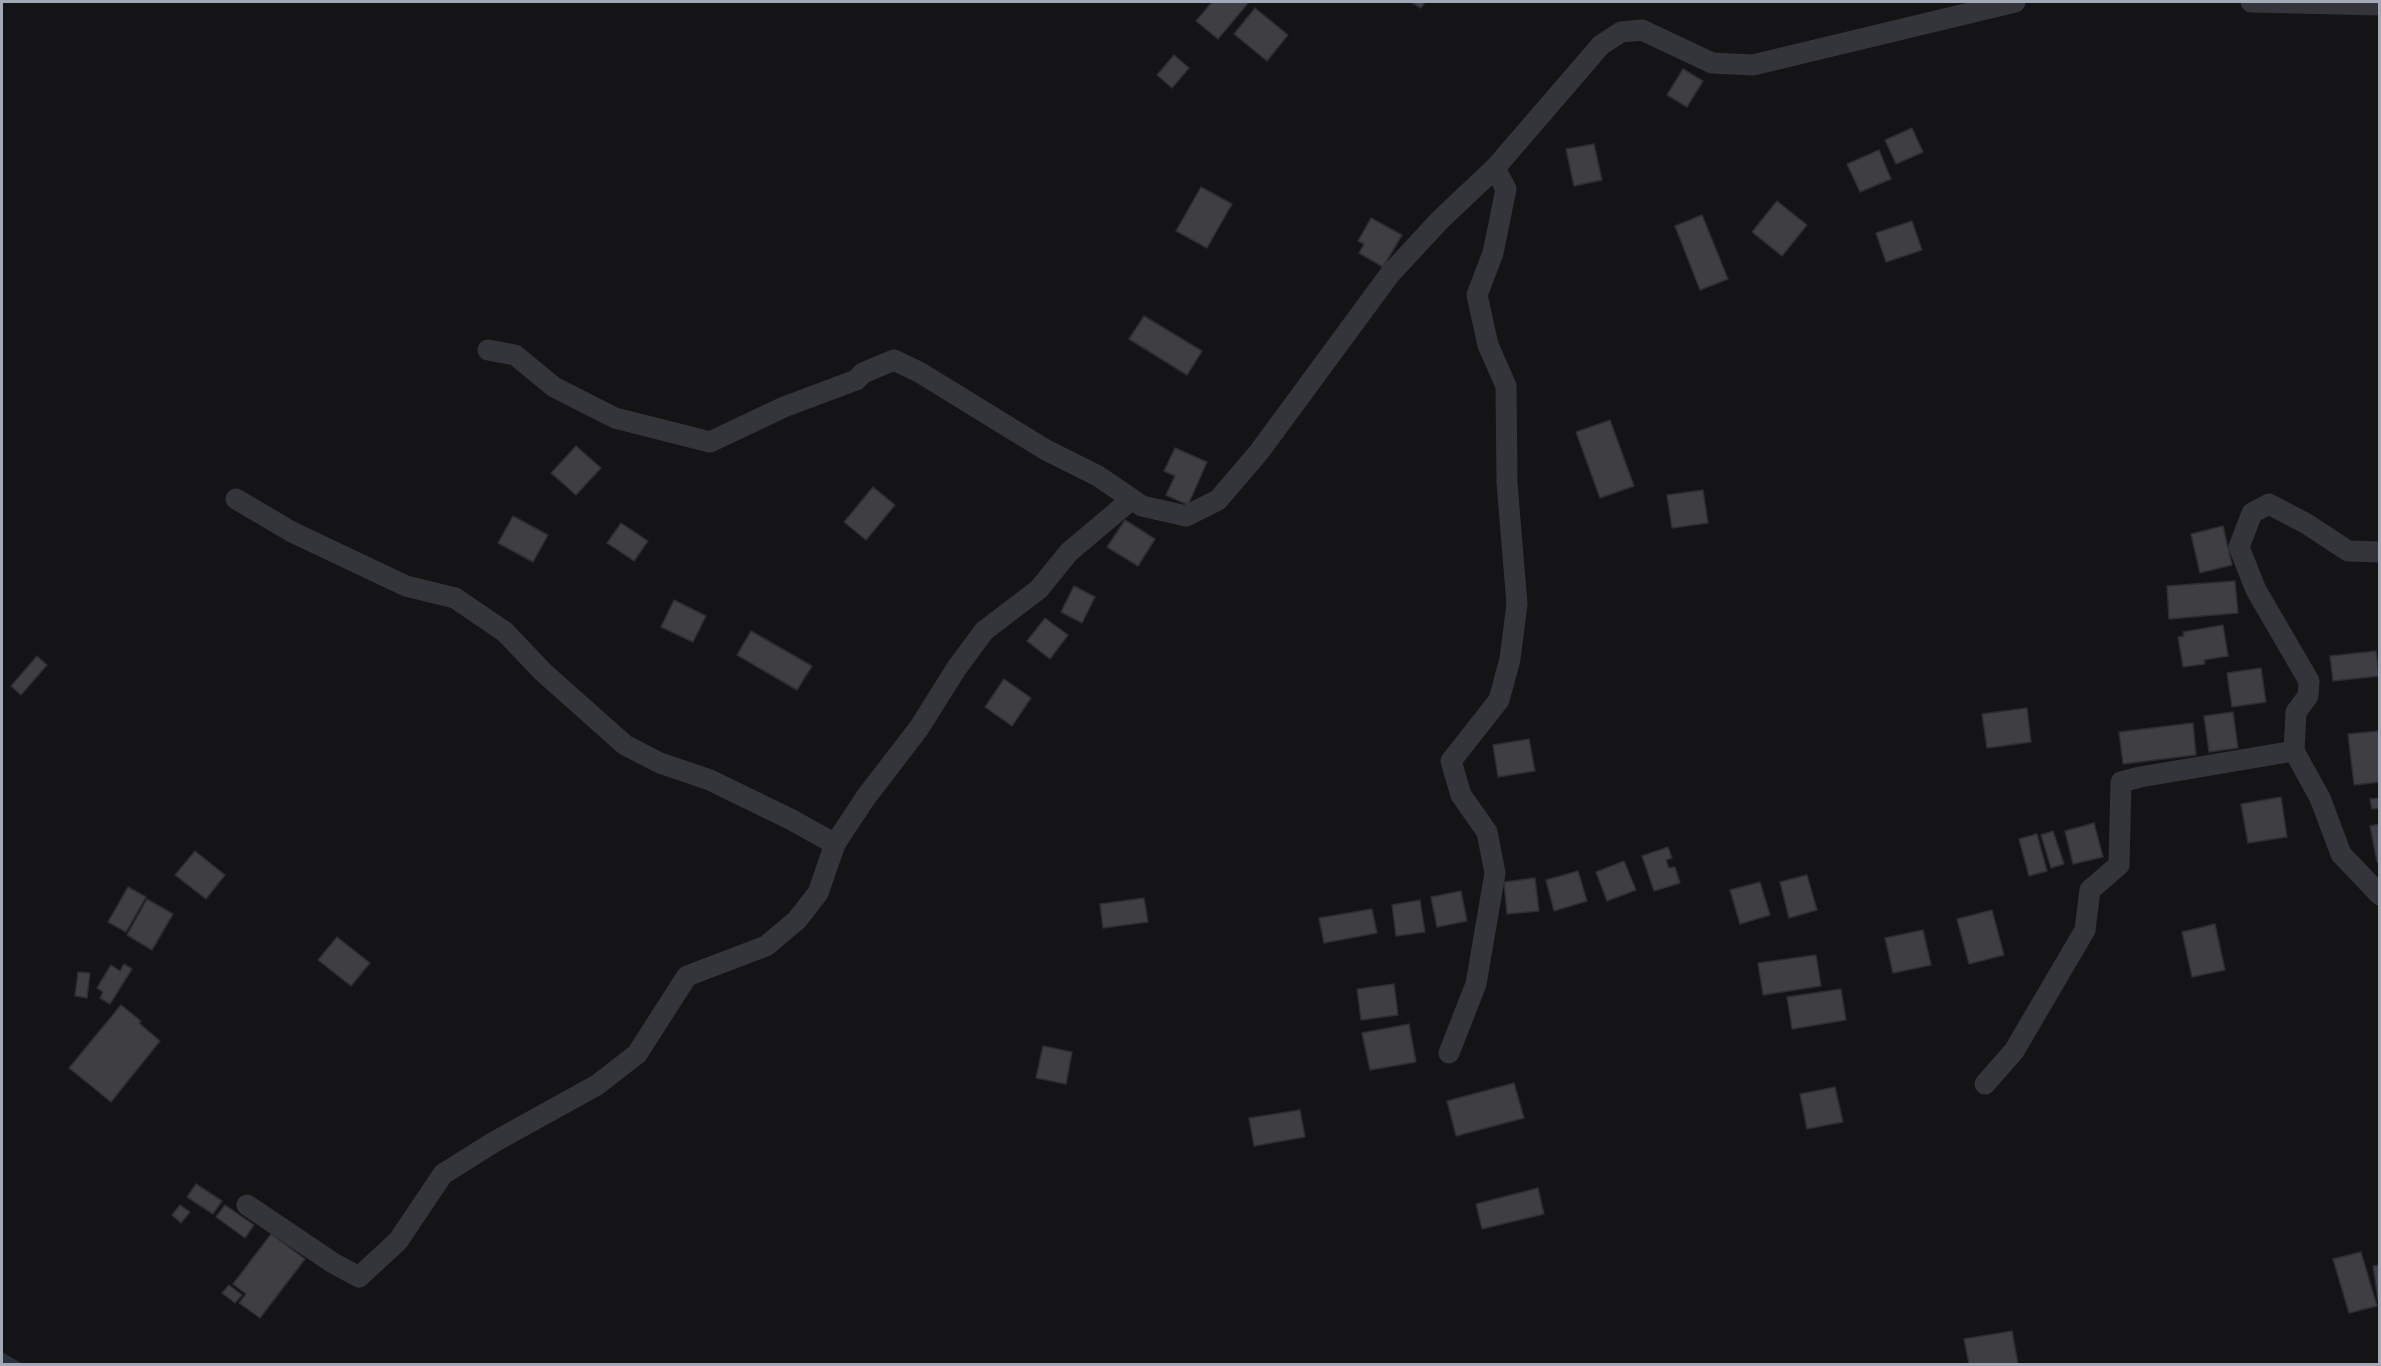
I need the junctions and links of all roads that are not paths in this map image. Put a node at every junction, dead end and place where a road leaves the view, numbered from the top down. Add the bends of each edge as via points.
1 (2015, 2) edge
2 (2251, 2) edge
3 (2379, 5) edge
4 (1495, 168) junction
5 (488, 350) dead end
6 (236, 498) dead end
7 (1132, 499) junction
8 (2379, 552) edge
9 (2294, 751) junction
10 (835, 844) junction
11 (2379, 895) edge
12 (1449, 1053) dead end
13 (1985, 1084) dead end
14 (247, 1205) dead end

1 - 4 street via 1753,65 1712,63 1642,30 1621,32 1601,45
2 - 3 street
4 - 7 street via 1390,274 1259,452 1218,500 1186,516 1142,506
4 - 12 street via 1506,189 1493,253 1477,295 1488,345 1506,386 1507,483 1517,604 1510,659 1498,700 1451,761 1461,795 1487,832 1495,873 1476,984
5 - 7 street via 515,355 554,387 615,418 710,442 894,360
6 - 10 street via 292,531 406,586 454,598 505,632 543,672 625,745 660,763 710,780
7 - 10 street via 1069,552 1039,589 984,631
8 - 9 street via 2348,551 2269,504 2252,513 2239,547 2256,590 2309,681 2308,696 2296,712
9 - 11 street via 2320,798 2341,854
9 - 13 street via 2121,782 2120,865 2090,890 2085,930 2014,1051
10 - 14 street via 818,893 797,920 766,946 687,976 638,1054 597,1085 443,1174 398,1241 359,1277

